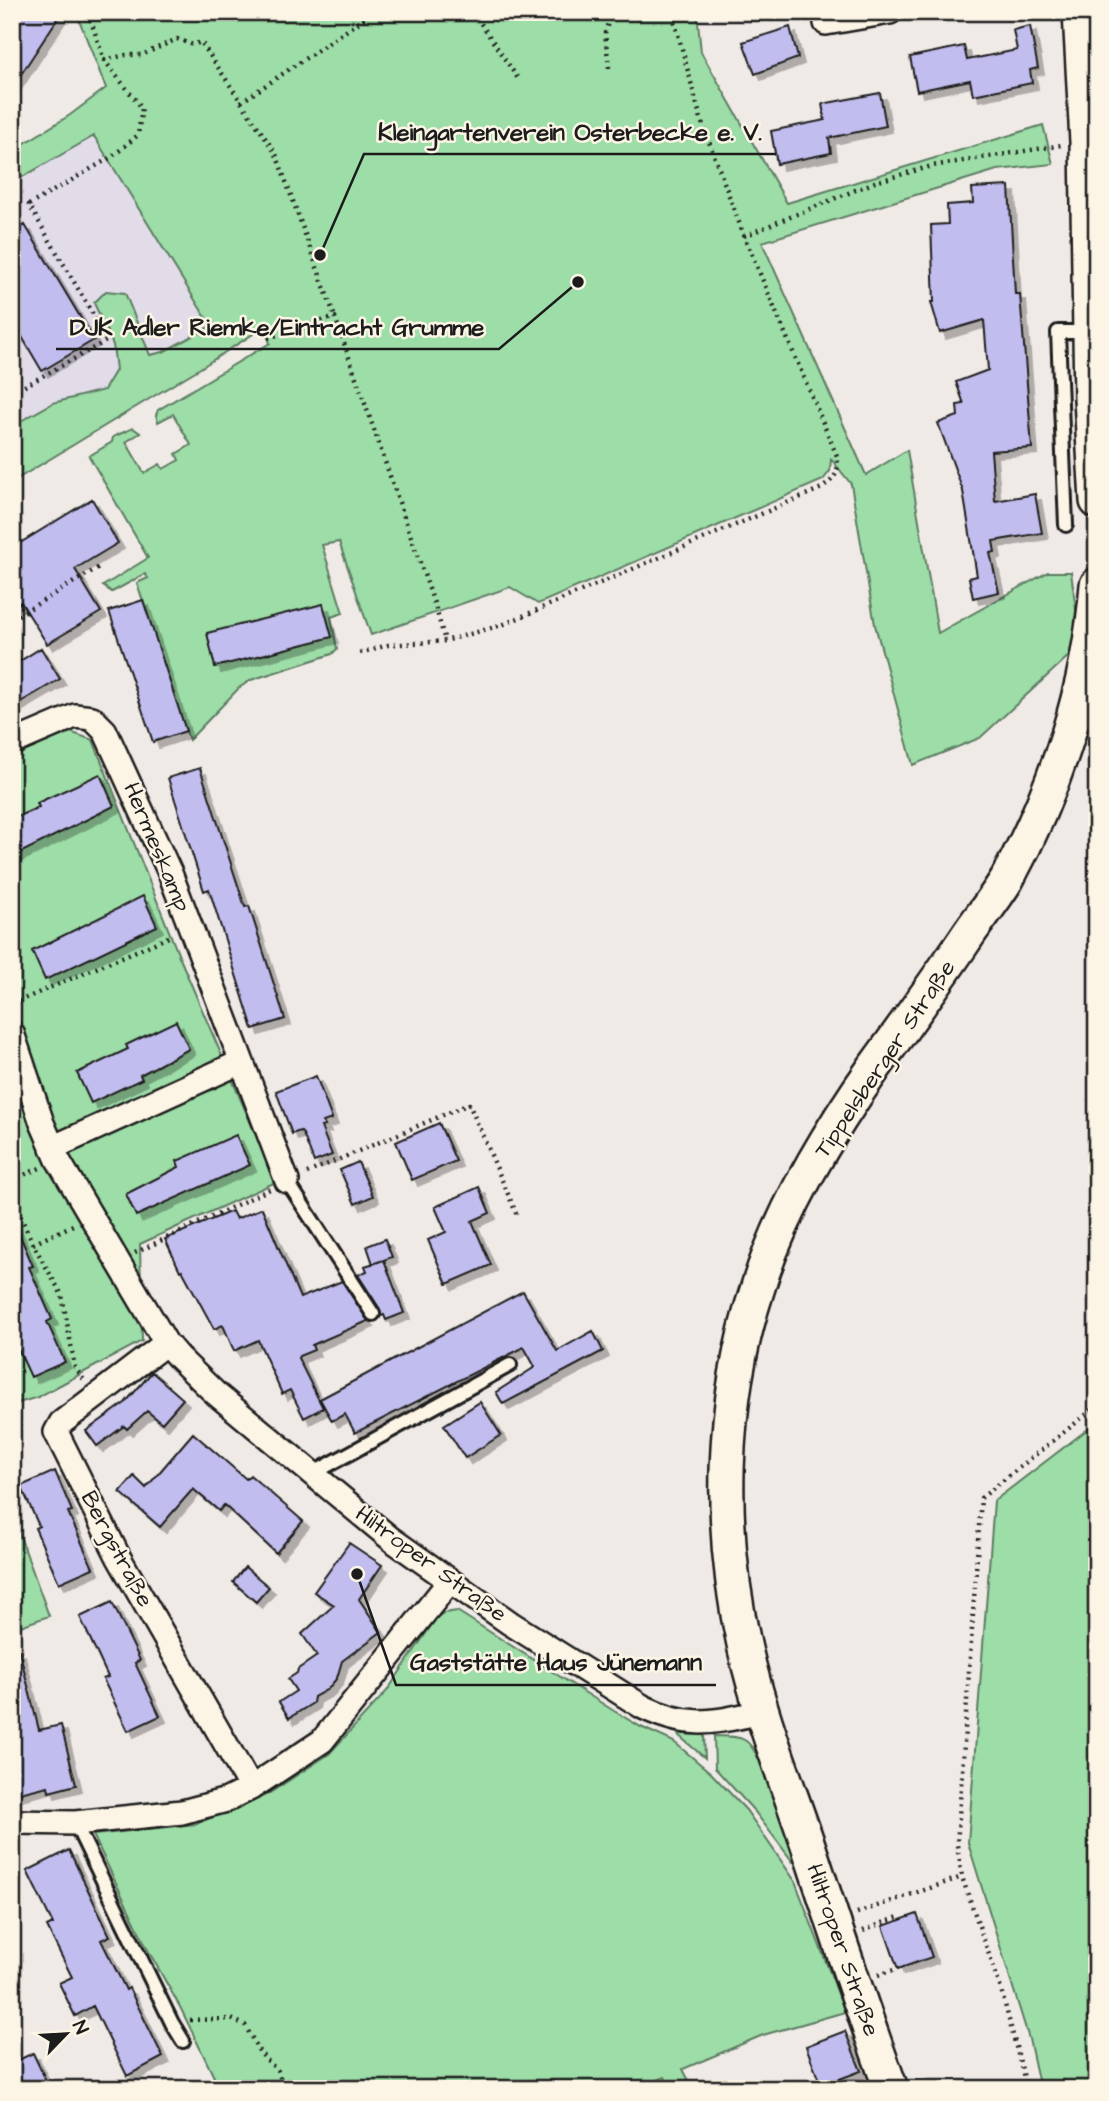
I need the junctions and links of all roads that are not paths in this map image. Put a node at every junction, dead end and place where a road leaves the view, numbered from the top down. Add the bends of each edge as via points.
1 (890, 12) edge
2 (1080, 12) edge
3 (826, 26) edge
4 (1085, 476) edge
5 (1097, 501) edge
6 (1066, 525) dead end
7 (1097, 585) edge
8 (1095, 625) edge
9 (12, 743) edge
10 (12, 1033) edge
11 (240, 1062) junction
12 (52, 1148) junction
13 (287, 1181) joint
14 (373, 1314) dead end
15 (166, 1343) junction
16 (510, 1365) dead end
17 (312, 1474) junction
18 (450, 1581) junction
19 (762, 1712) junction
20 (251, 1788) junction
21 (12, 1822) edge
22 (75, 1823) junction
23 (183, 2041) dead end
24 (891, 2089) edge

1 - 3 street
2 - 4 street via 1089,332 1075,400
4 - 5 street
4 - 6 lane
7 - 8 street, Tippelsberger Straße
8 - 19 street, Tippelsberger Straße via 1065,749 1011,870 820,1153 778,1234 757,1287 741,1353 727,1447 727,1515 745,1648
9 - 11 street, Hermeskamp via 75,716 92,718 105,731 170,873
10 - 12 street, Hiltroper Straße
11 - 12 street
11 - 13 street, Hermeskamp
12 - 15 street, Hiltroper Straße
13 - 14 lane, Hermeskamp
15 - 17 street, Hiltroper Straße via 215,1393
15 - 20 street, Bergstraße via 61,1423 56,1432 119,1558
16 - 17 lane
17 - 18 street, Hiltroper Straße
18 - 19 street, Hiltroper Straße via 660,1715 709,1724
18 - 20 street via 322,1741
19 - 24 street, Hiltroper Straße
20 - 22 street via 182,1812
21 - 22 street
22 - 23 lane

